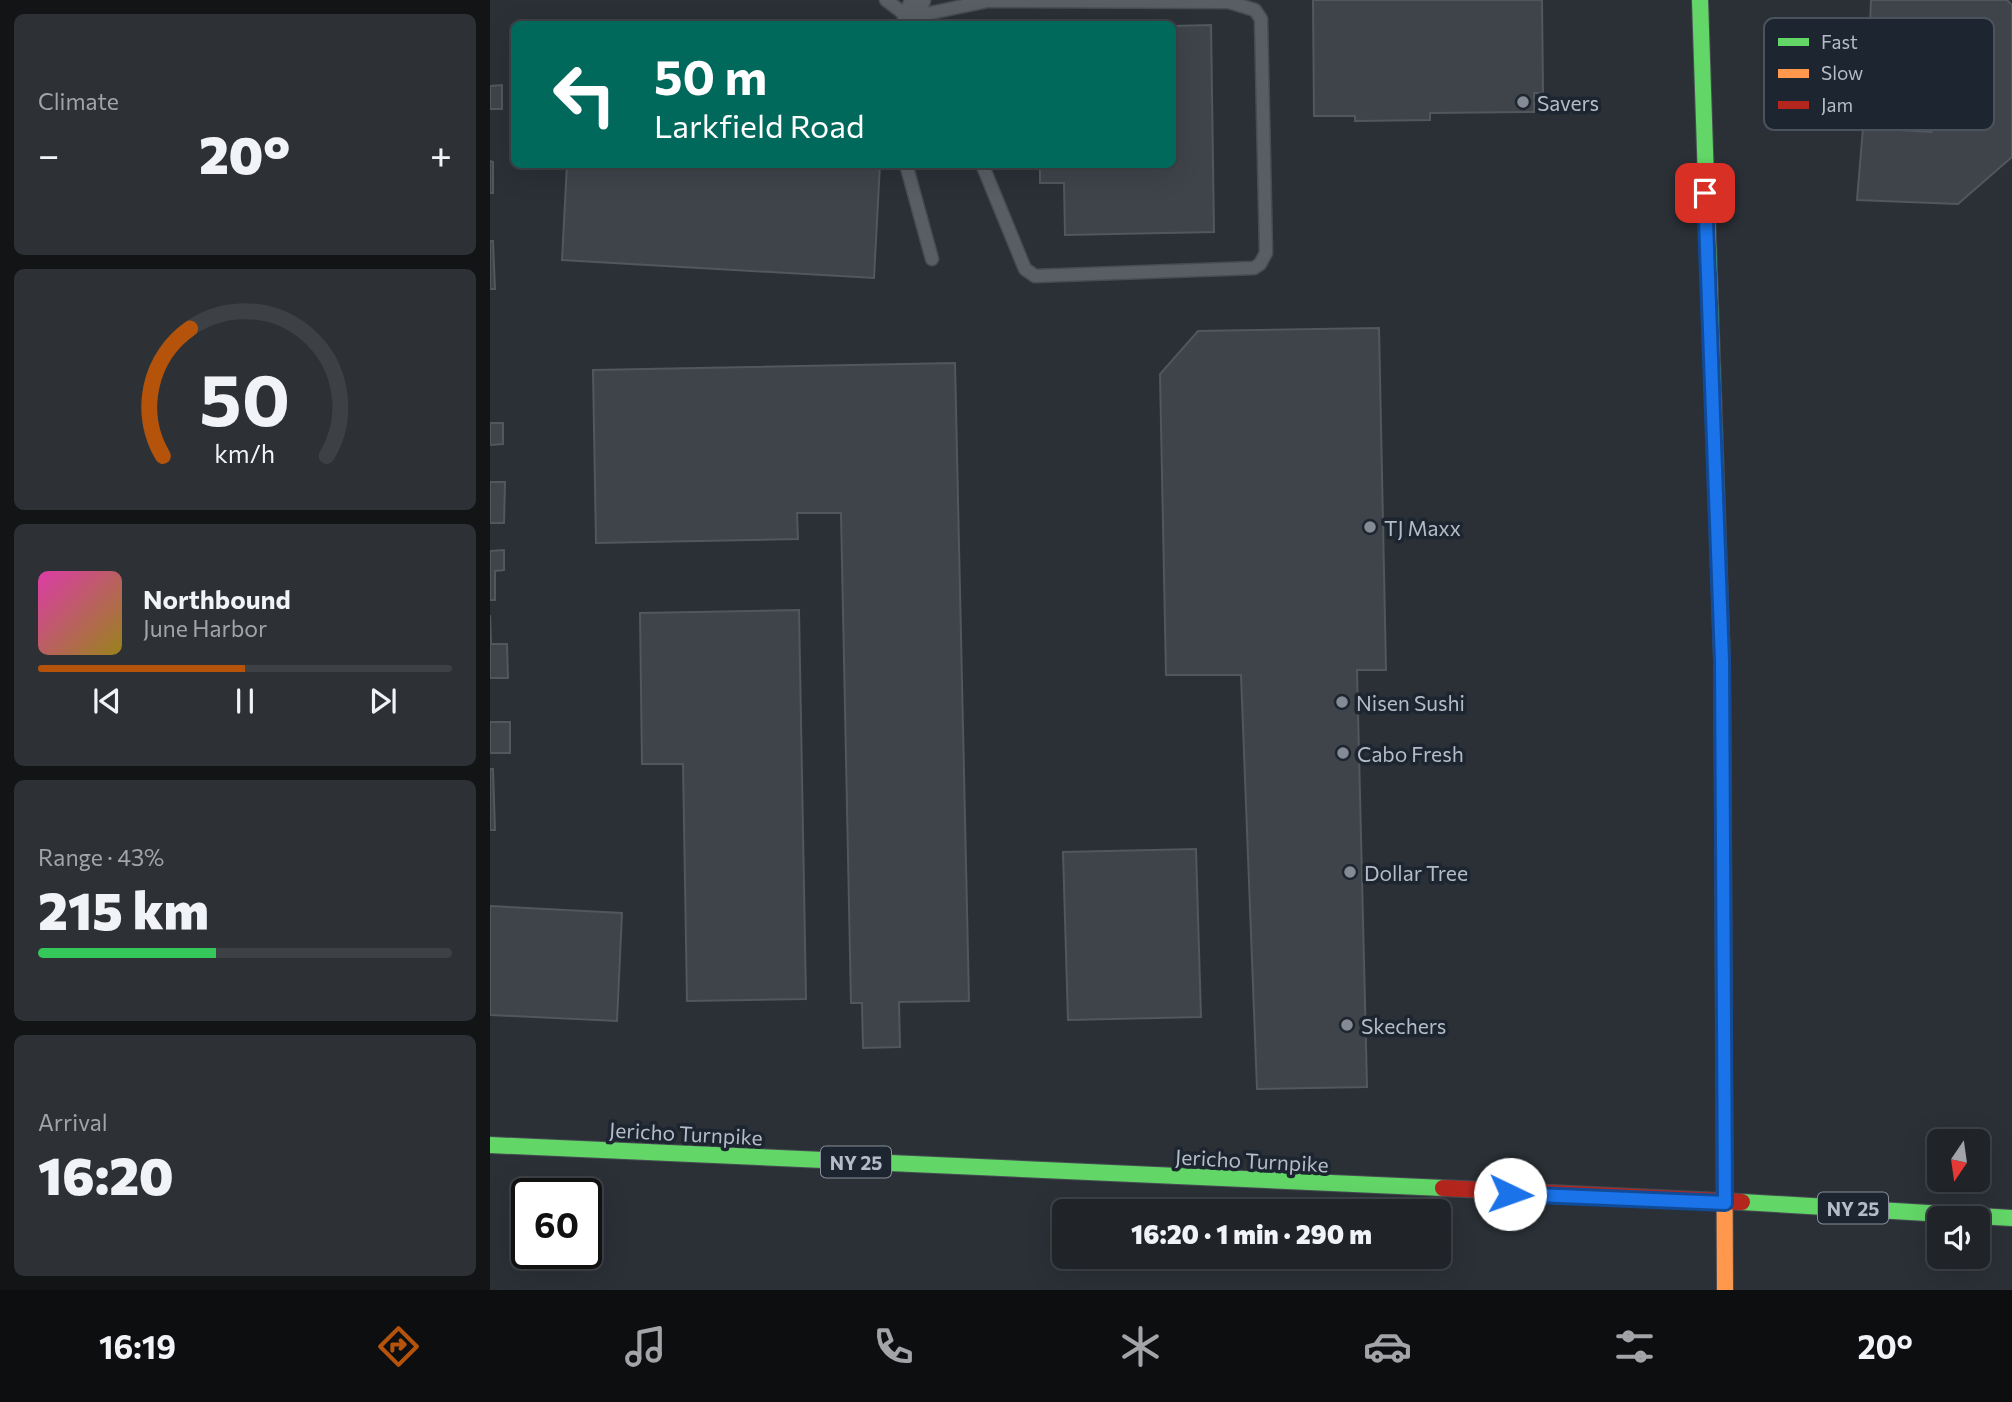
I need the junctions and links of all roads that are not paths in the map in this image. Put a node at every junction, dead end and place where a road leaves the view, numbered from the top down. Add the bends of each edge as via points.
1 (886, 0) edge
2 (1700, 0) edge
3 (911, 17) edge
4 (907, 168) edge
5 (984, 168) edge
6 (932, 259) dead end
7 (490, 1145) edge
8 (1725, 1203) junction
9 (2012, 1218) edge
10 (1725, 1290) edge

1 - 3 lane
2 - 8 main road via 1722,661
3 - 5 lane via 988,1 1229,2 1255,10 1261,19 1265,253 1254,268 1035,276 1025,269
4 - 6 lane
7 - 8 main road, Jericho Turnpike / NY 25
8 - 9 main road, Jericho Turnpike / NY 25
8 - 10 main road

